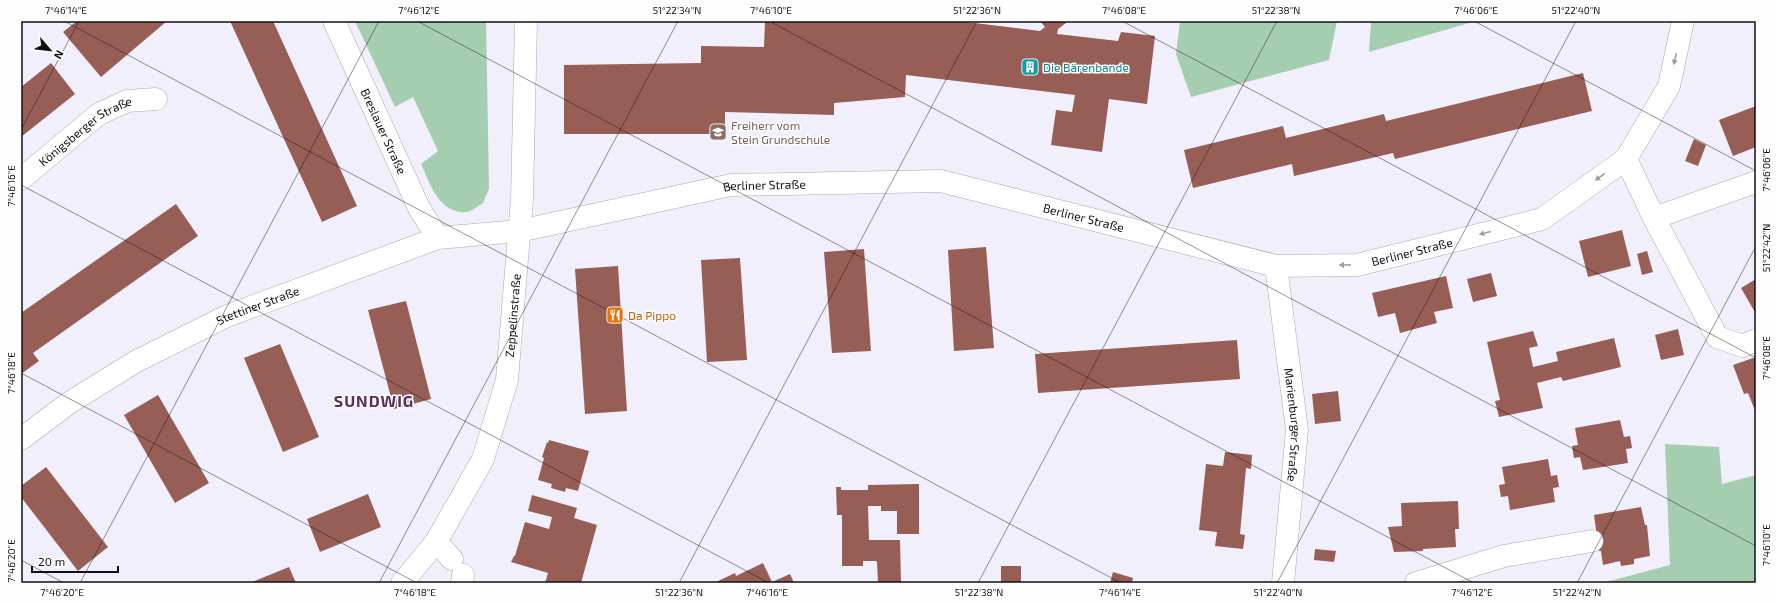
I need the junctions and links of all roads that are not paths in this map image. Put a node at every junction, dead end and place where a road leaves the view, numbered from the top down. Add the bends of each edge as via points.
1 (334, 21) edge
2 (526, 21) edge
3 (1683, 21) edge
4 (156, 100) dead end
5 (1626, 159) junction
6 (21, 178) edge
7 (1756, 182) edge
8 (1654, 218) junction
9 (519, 231) junction
10 (438, 238) junction
11 (1276, 266) junction
12 (1756, 340) edge
13 (21, 439) edge
14 (1592, 541) dead end
15 (436, 542) junction
16 (459, 572) edge
17 (402, 583) edge
18 (1283, 583) edge
19 (1416, 583) edge

1 - 10 street, Breslauer Straße via 419,208
2 - 9 street, Zeppelinstraße
3 -> 5 street, Berliner Straße via 1669,86
4 - 6 street, Königsberger Straße via 127,101 99,114
5 - 8 street
5 -> 11 street, Berliner Straße via 1542,219 1357,265
7 - 8 street
8 - 12 street via 1717,337 1743,346
9 - 10 street, Stettiner Straße
9 - 11 street, Berliner Straße via 731,185 941,182
9 - 15 street, Zeppelinstraße via 507,380 483,459
10 - 13 street, Stettiner Straße via 227,316 135,362 69,403
11 - 18 street, Marienburger Straße via 1297,430
14 - 19 street via 1504,556
15 - 16 street
15 - 17 street, Zeppelinstraße

